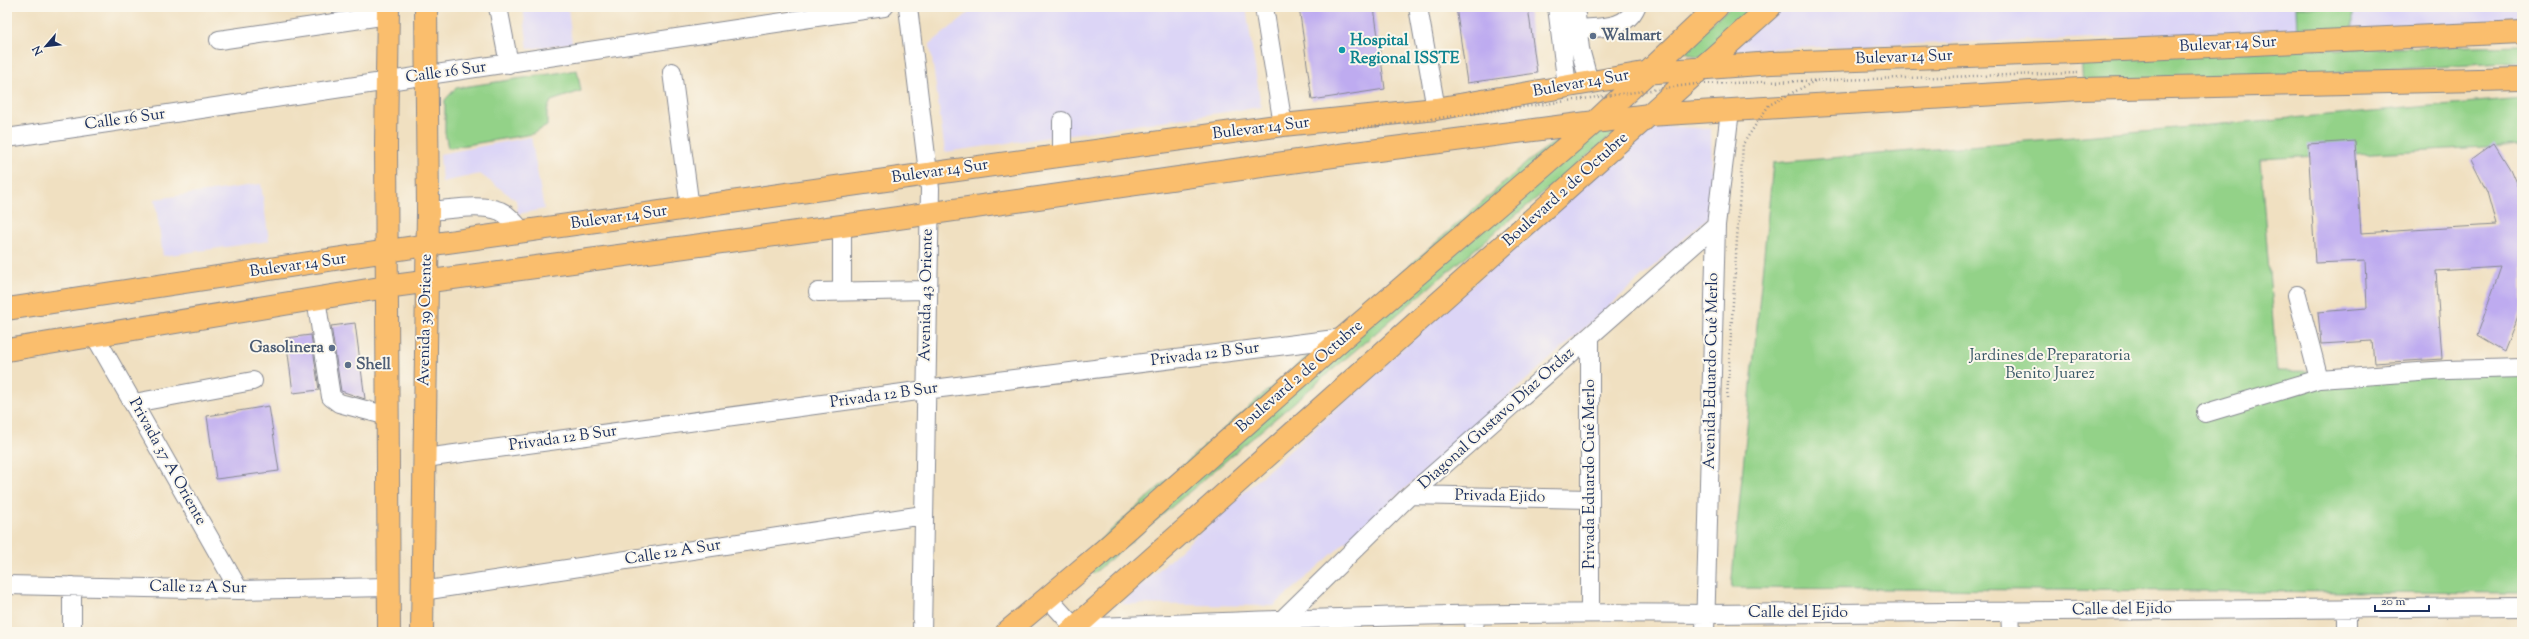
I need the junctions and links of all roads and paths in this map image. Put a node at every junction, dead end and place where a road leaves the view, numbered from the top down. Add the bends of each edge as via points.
1 (426, 7) edge
2 (498, 7) edge
3 (884, 7) edge
4 (908, 7) edge
5 (1264, 7) edge
6 (1418, 7) edge
7 (1557, 7) edge
8 (1575, 7) edge
9 (1636, 7) edge
10 (1717, 7) edge
11 (1770, 7) edge
12 (388, 11) edge
13 (1578, 29) junction
14 (2522, 32) edge
15 (219, 40) dead end
16 (509, 64) junction
17 (1703, 67) junction
18 (672, 72) dead end
19 (1644, 73) junction
20 (2080, 73) dead end
21 (426, 76) junction
22 (2522, 79) edge
23 (386, 81) junction
24 (1816, 81) junction
25 (1589, 82) junction
26 (1567, 86) junction
27 (1436, 109) junction
28 (1730, 111) junction
29 (1649, 115) junction
30 (1062, 121) dead end
31 (1594, 123) junction
32 (1283, 126) junction
33 (1348, 130) dead end
34 (7, 138) edge
35 (1062, 156) junction
36 (928, 174) junction
37 (690, 208) junction
38 (428, 211) junction
39 (929, 214) junction
40 (1716, 225) junction
41 (842, 226) junction
42 (523, 232) junction
43 (427, 245) junction
44 (386, 253) junction
45 (426, 282) junction
46 (386, 287) junction
47 (927, 290) junction
48 (818, 292) dead end
49 (842, 292) junction
50 (2297, 295) dead end
51 (316, 298) junction
52 (7, 309) edge
53 (95, 336) junction
54 (1590, 336) junction
55 (1343, 338) junction
56 (7, 350) edge
57 (2522, 368) edge
58 (2319, 379) junction
59 (253, 381) dead end
60 (925, 390) junction
61 (1727, 398) dead end
62 (134, 404) junction
63 (2206, 413) dead end
64 (388, 416) junction
65 (425, 458) junction
66 (1410, 495) junction
67 (1590, 499) junction
68 (923, 515) junction
69 (7, 585) edge
70 (72, 586) junction
71 (389, 586) junction
72 (239, 590) junction
73 (422, 591) junction
74 (1047, 597) junction
75 (2522, 607) edge
76 (2347, 608) junction
77 (2010, 611) junction
78 (1590, 612) junction
79 (1706, 614) junction
80 (1283, 619) junction
81 (1475, 623) edge
82 (1224, 627) edge
83 (1073, 631) edge
84 (72, 632) edge
85 (388, 632) edge
86 (422, 632) edge
87 (922, 632) edge
88 (1007, 632) edge
89 (1705, 632) edge
90 (2011, 632) edge
91 (2347, 632) edge

1 - 21 main road, Avenida 39 Oriente
2 - 16 street
3 - 16 street, Calle 16 Sur
4 - 36 street, Avenida 43 Oriente
5 - 32 street
6 - 27 street
7 - 26 street
8 - 13 street
9 - 13 street via 1623,22 1611,26
10 - 19 main road, Boulevard 2 de Octubre
11 - 17 main road, Boulevard 2 de Octubre
12 - 15 street
12 - 23 main road
13 - 25 street via 1580,49
14 - 17 main road, Bulevar 14 Sur
16 - 21 street, Calle 16 Sur
17 - 19 main road, Bulevar 14 Sur
17 - 29 main road, Boulevard 2 de Octubre
18 - 37 street
19 - 25 main road, Bulevar 14 Sur
19 - 31 main road, Boulevard 2 de Octubre
20 - 24 path, bridge
21 - 23 street, Calle 16 Sur
21 - 38 main road, Avenida 39 Oriente
22 - 28 main road via 2080,90
23 - 34 street, Calle 16 Sur
23 - 44 main road
24 - 33 path, bridge via 1696,84
24 - 61 path, bridge via 1769,105 1743,144
25 - 26 main road, Bulevar 14 Sur
26 - 27 main road, Bulevar 14 Sur
27 - 32 main road, Bulevar 14 Sur
28 - 29 main road
28 - 40 street, Avenida Eduardo Cué Merlo
29 - 31 main road
29 - 83 main road, Boulevard 2 de Octubre
30 - 35 street
31 - 39 main road via 1348,154
31 - 55 main road, Boulevard 2 de Octubre
32 - 35 main road, Bulevar 14 Sur
35 - 36 main road, Bulevar 14 Sur
36 - 37 main road, Bulevar 14 Sur
36 - 39 street, Avenida 43 Oriente
37 - 42 main road, Bulevar 14 Sur
38 - 42 street via 488,208 510,217
38 - 43 main road, Avenida 39 Oriente
39 - 41 main road
39 - 47 street, Avenida 43 Oriente
40 - 54 street, Diagonal Gustavo Díaz Ordaz
40 - 79 street, Avenida Eduardo Cué Merlo
41 - 45 main road
41 - 49 street
42 - 43 main road, Bulevar 14 Sur
43 - 44 main road, Bulevar 14 Sur
43 - 45 main road, Avenida 39 Oriente
44 - 46 main road
44 - 52 main road, Bulevar 14 Sur
45 - 46 main road
45 - 65 main road, Avenida 39 Oriente
46 - 51 main road
46 - 64 main road
47 - 49 street
47 - 60 street, Avenida 43 Oriente
48 - 49 street
50 - 58 street
51 - 53 main road
51 - 64 street via 331,397 339,403
53 - 56 main road
53 - 62 street, Privada 37 A Oriente
54 - 66 street, Diagonal Gustavo Díaz Ordaz
54 - 67 street, Privada Eduardo Cué Merlo
55 - 60 street, Privada 12 B Sur
55 - 74 main road, Boulevard 2 de Octubre via 1102,552
57 - 58 street via 2447,370
58 - 63 street
59 - 62 street
60 - 65 street, Privada 12 B Sur
60 - 68 street, Avenida 43 Oriente
62 - 72 street, Privada 37 A Oriente
64 - 71 main road
65 - 73 main road, Avenida 39 Oriente
66 - 67 street, Privada Ejido
66 - 80 street, Diagonal Gustavo Díaz Ordaz
67 - 78 street, Privada Eduardo Cué Merlo
68 - 73 street, Calle 12 A Sur
68 - 87 street, Avenida 43 Oriente
69 - 70 street, Calle 12 A Sur
70 - 72 street, Calle 12 A Sur
70 - 84 street
71 - 72 street, Calle 12 A Sur
71 - 85 main road
73 - 86 main road, Avenida 39 Oriente
74 - 83 street
74 - 88 main road, Boulevard 2 de Octubre
75 - 76 street, Calle del Ejido
76 - 77 street, Calle del Ejido
76 - 91 street
77 - 79 street, Calle del Ejido
77 - 90 street
78 - 79 street, Calle del Ejido
78 - 81 street, Calle del Ejido
79 - 89 street, Avenida Eduardo Cué Merlo
80 - 81 street, Calle del Ejido
80 - 82 street, Calle del Ejido
82 - 83 street, Calle del Ejido

